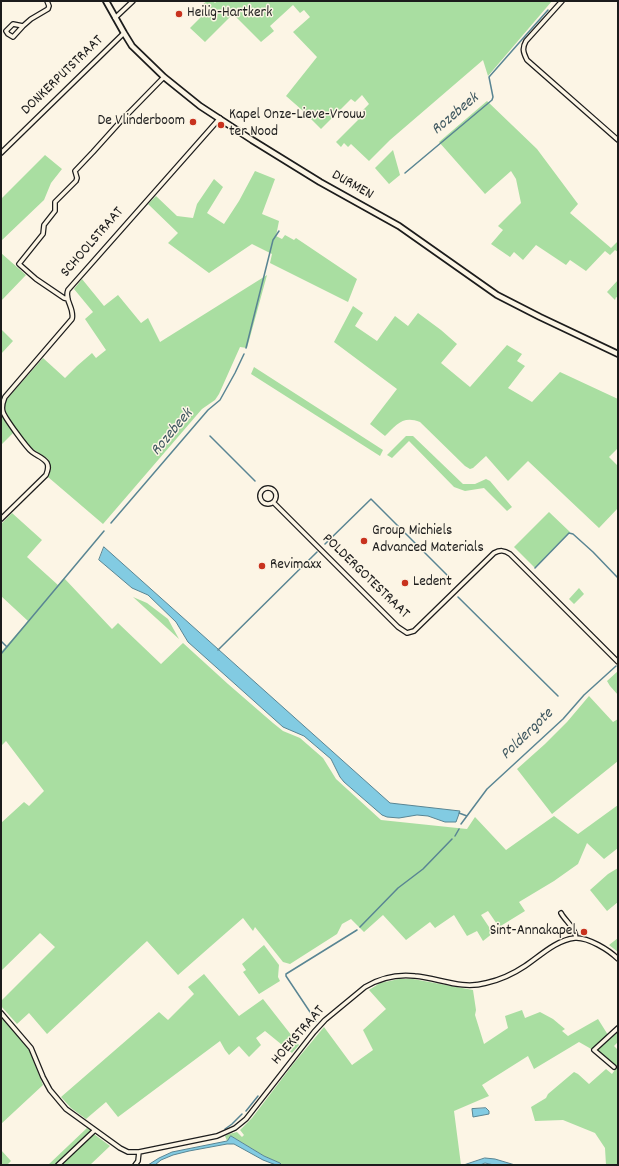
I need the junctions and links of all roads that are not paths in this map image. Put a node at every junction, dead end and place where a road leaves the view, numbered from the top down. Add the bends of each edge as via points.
1 (47, 1) edge
2 (106, 1) edge
3 (132, 1) edge
4 (562, 1) edge
5 (115, 18) junction
6 (24, 26) junction
7 (124, 33) junction
8 (164, 77) junction
9 (220, 118) junction
10 (618, 140) edge
11 (1, 153) edge
12 (68, 299) junction
13 (618, 354) edge
14 (273, 502) junction
15 (1, 519) edge
16 (618, 662) edge
17 (561, 913) dead end
18 (576, 938) junction
19 (618, 958) edge
20 (1, 1012) edge
21 (618, 1028) edge
22 (614, 1067) dead end
23 (95, 1130) junction
24 (139, 1152) junction
25 (58, 1165) edge
26 (135, 1165) edge

1 - 6 street via 48,8
2 - 5 street, DURMEN
3 - 5 street
4 - 10 street via 526,41 523,47 524,54 527,60
5 - 7 street, DURMEN
6 - 6 street via 13,24 6,31 13,37
7 - 8 street, DURMEN via 132,46
7 - 11 street, DONKERPUTSTRAAT
8 - 9 street, DURMEN via 200,106
8 - 12 street via 75,171 76,181 55,202 55,211 44,225 43,234 18,264
9 - 12 street, SCHOOLSTRAAT via 68,290
9 - 13 street, DURMEN via 320,182 399,226 497,295
12 - 15 street, SCHOOLSTRAAT via 74,315 72,319 2,404 3,412 24,444 47,463 48,469 46,475
14 - 14 street, POLDERGOTESTRAAT via 275,492 268,487 263,489 259,495 262,502
14 - 16 street, POLDERGOTESTRAAT via 406,633 414,631 494,553 504,550
17 - 18 street via 575,932
18 - 19 street via 599,945
18 - 24 street, HOEKSTRAAT via 553,946 511,974 483,984 467,986 396,975 372,983 320,1026 246,1119 235,1128 217,1136
20 - 23 street, HOEKSTRAAT via 32,1049 42,1077 57,1098
21 - 22 street via 594,1050
23 - 24 street, HOEKSTRAAT via 128,1152
23 - 25 street
24 - 26 street

